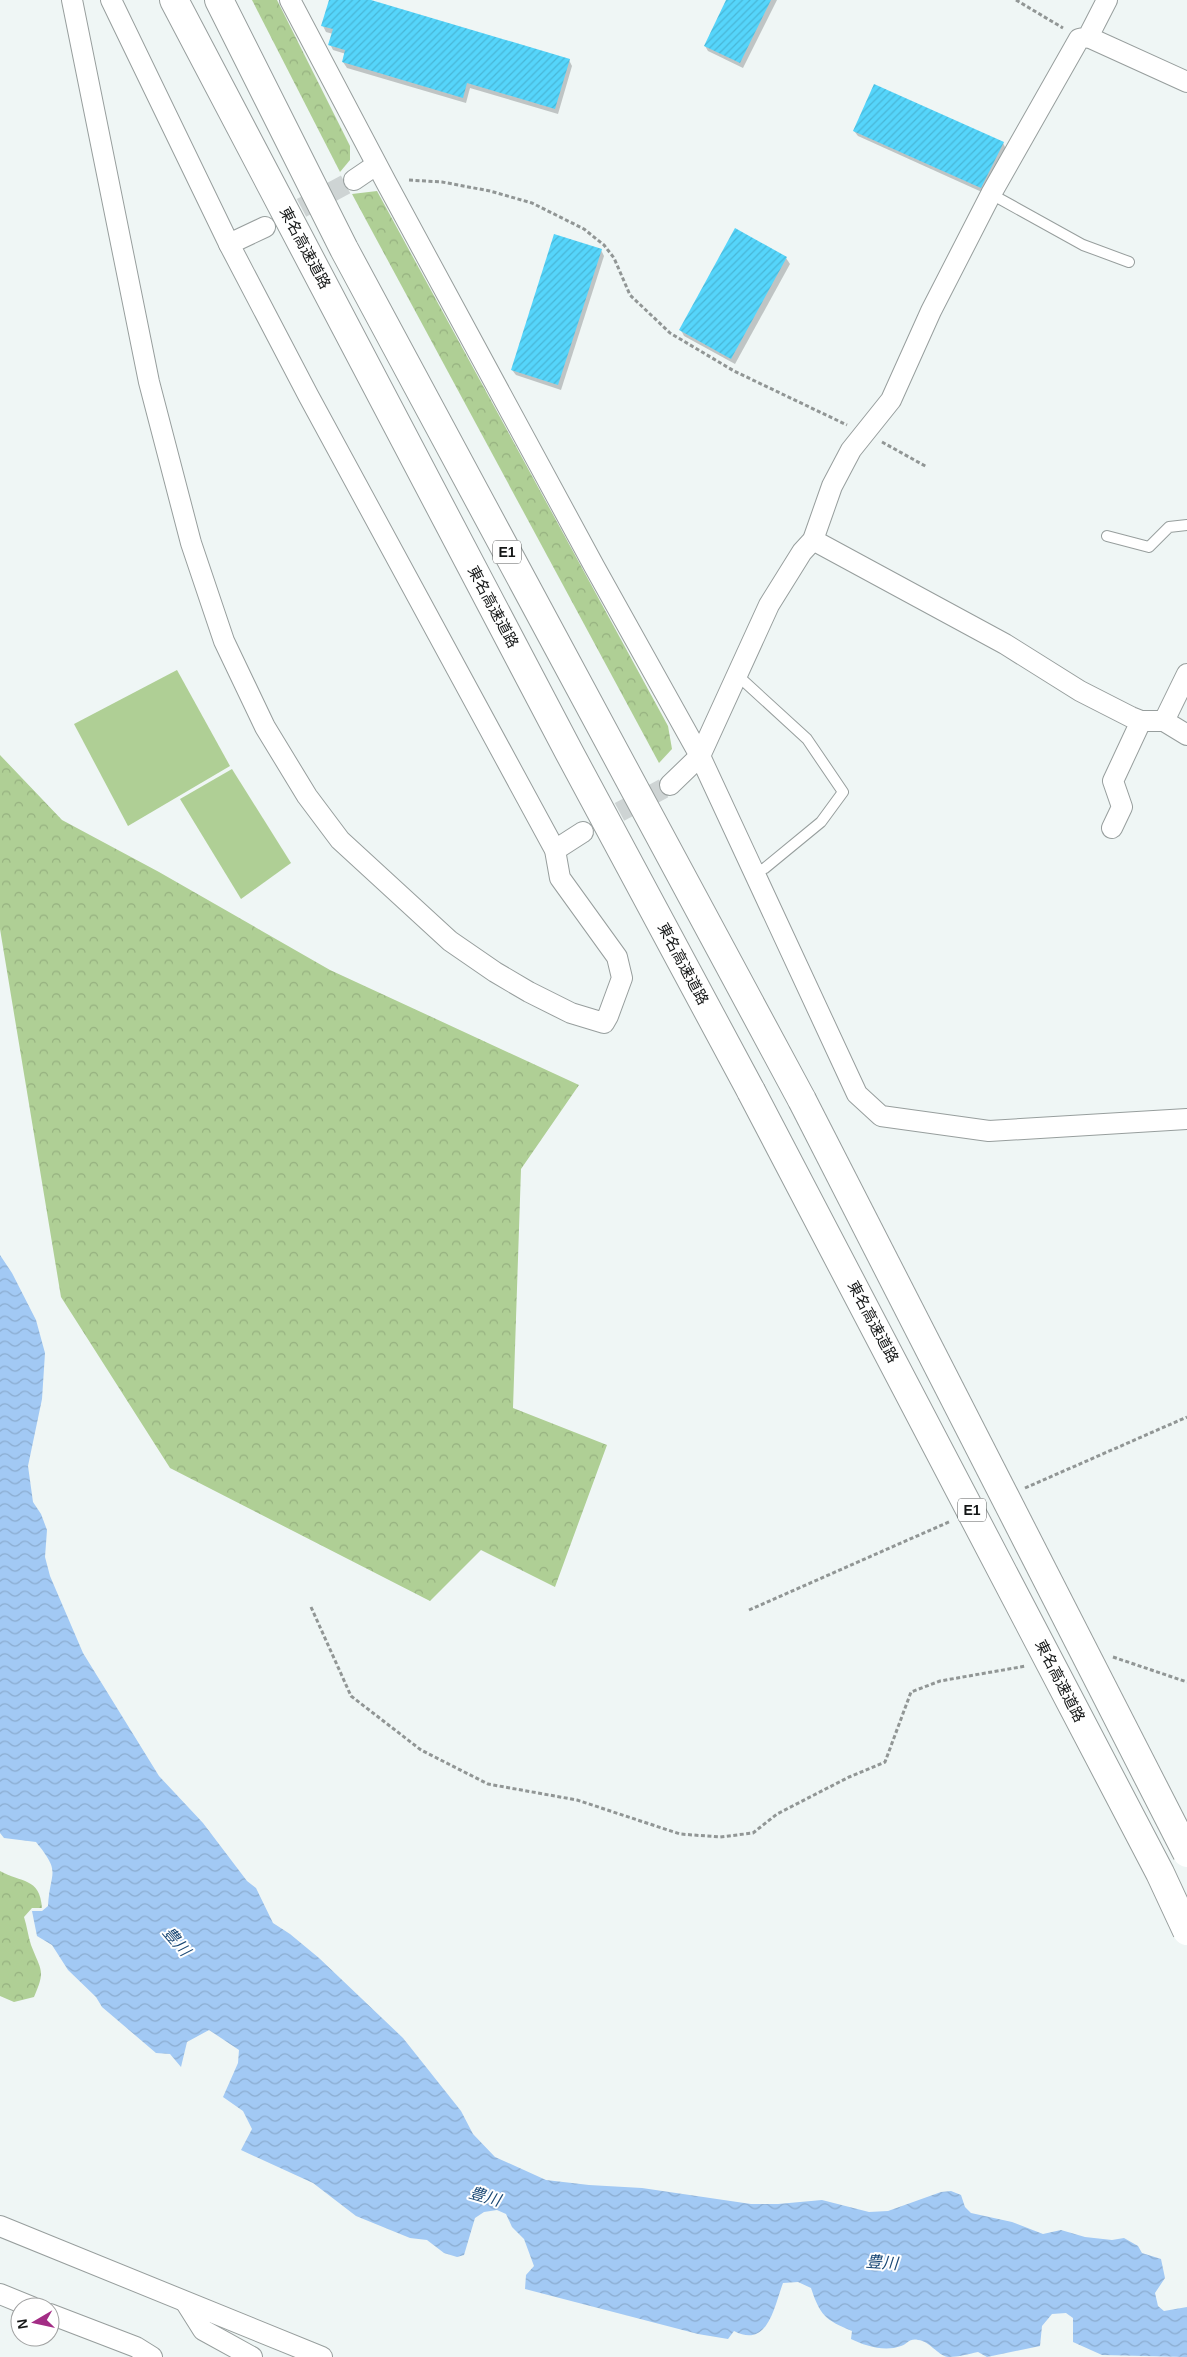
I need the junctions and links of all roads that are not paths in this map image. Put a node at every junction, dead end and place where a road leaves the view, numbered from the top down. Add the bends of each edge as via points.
1 (72, 0) edge
2 (111, 0) edge
3 (174, 0) edge
4 (219, 0) edge
5 (290, 0) edge
6 (1107, 0) edge
7 (1084, 38) junction
8 (1187, 82) edge
9 (381, 173) junction
10 (354, 180) tunnel mouth
11 (991, 194) junction
12 (265, 227) tunnel mouth
13 (229, 244) junction
14 (1129, 262) dead end
15 (1187, 525) edge
16 (1107, 536) dead end
17 (813, 540) junction
18 (736, 674) junction
19 (1187, 674) edge
20 (1141, 721) junction
21 (1164, 721) junction
22 (1187, 735) edge
23 (700, 756) junction
24 (670, 786) tunnel mouth
25 (1112, 828) dead end
26 (582, 832) tunnel mouth
27 (555, 850) junction
28 (754, 873) junction
29 (1187, 1119) edge
30 (1187, 1853) edge
31 (1187, 1931) edge
32 (0, 2226) edge
33 (186, 2303) junction
34 (60, 2318) edge
35 (152, 2357) edge
36 (252, 2357) edge
37 (322, 2357) edge

1 - 27 street via 149,382 192,543 224,641 265,727 340,840 450,941 529,992 604,1023 622,978 617,957 560,878
2 - 13 street
3 - 31 highway, 東名高速道路 / E1, bridge via 751,1091 1110,1776
4 - 30 highway, E1, bridge via 349,258 802,1100
5 - 9 street
6 - 7 street
7 - 8 street
7 - 11 street
9 - 10 street
9 - 23 street
11 - 14 lane via 1083,245
11 - 17 street via 931,311 891,400 851,450 832,486
12 - 13 street
13 - 27 street
15 - 16 lane via 1169,527 1149,547
17 - 18 street via 769,605
17 - 20 street via 1005,644 1080,691
18 - 23 street
18 - 28 lane via 807,738 843,792 821,822 765,868
19 - 21 street
20 - 21 street
20 - 25 street via 1113,781 1122,807
21 - 22 street
23 - 24 street
23 - 28 street
26 - 27 street
28 - 29 street via 857,1094 881,1116 989,1131
32 - 33 street
33 - 36 street via 203,2330
33 - 37 street
34 - 35 street via 136,2347

